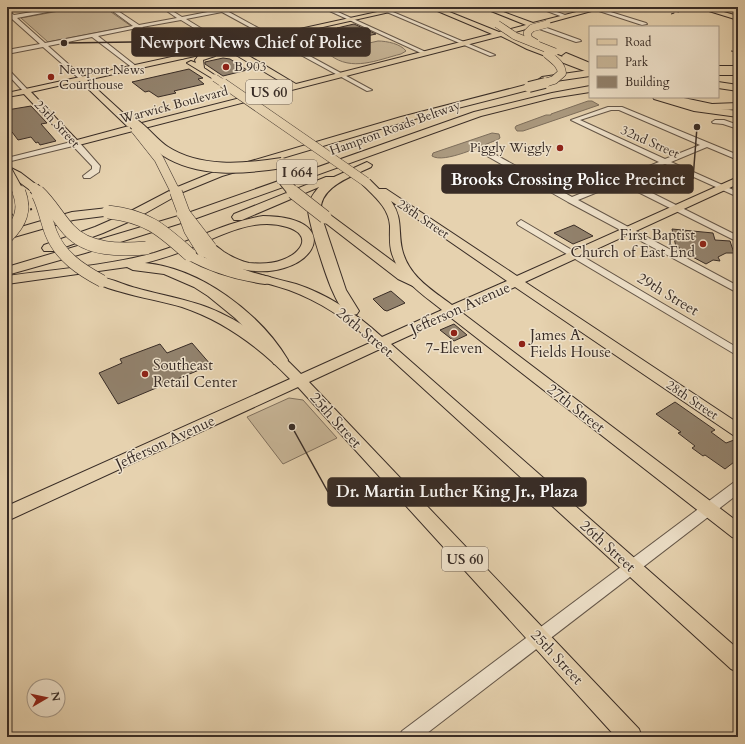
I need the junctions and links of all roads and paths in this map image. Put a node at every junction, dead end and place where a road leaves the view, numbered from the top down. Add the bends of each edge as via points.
1 (71, 7) edge
2 (109, 7) edge
3 (163, 7) edge
4 (216, 7) edge
5 (240, 7) edge
6 (323, 7) edge
7 (377, 7) edge
8 (409, 7) edge
9 (432, 7) edge
10 (476, 7) edge
11 (484, 7) edge
12 (538, 7) edge
13 (608, 7) edge
14 (699, 7) edge
15 (598, 8) edge
16 (222, 10) junction
17 (7, 12) edge
18 (388, 12) junction
19 (566, 16) junction
20 (10, 18) edge
21 (181, 18) junction
22 (738, 18) edge
23 (351, 20) junction
24 (493, 24) junction
25 (644, 24) dead end
26 (533, 25) junction
27 (138, 27) junction
28 (499, 34) junction
29 (93, 35) junction
30 (272, 37) junction
31 (578, 41) dead end
32 (463, 43) junction
33 (44, 45) junction
34 (228, 47) junction
35 (7, 52) edge
36 (425, 53) junction
37 (551, 53) junction
38 (492, 55) dead end
39 (244, 56) junction
40 (566, 56) joint
41 (182, 57) junction
42 (589, 65) edge
43 (134, 67) junction
44 (200, 68) junction
45 (719, 69) edge
46 (738, 69) edge
47 (7, 70) edge
48 (723, 73) edge
49 (738, 73) edge
50 (340, 75) junction
51 (82, 78) junction
52 (719, 78) edge
53 (738, 78) edge
54 (589, 79) edge
55 (589, 80) edge
56 (589, 80) edge
57 (589, 80) edge
58 (589, 80) edge
59 (719, 82) edge
60 (719, 85) edge
61 (294, 86) junction
62 (736, 87) edge
63 (369, 90) dead end
64 (26, 91) junction
65 (7, 95) edge
66 (547, 96) junction
67 (660, 98) edge
68 (674, 98) edge
69 (738, 106) edge
70 (706, 110) joint
71 (738, 112) edge
72 (404, 119) junction
73 (129, 121) junction
74 (715, 122) dead end
75 (738, 127) edge
76 (75, 143) junction
77 (706, 144) junction
78 (484, 152) dead end
79 (738, 158) edge
80 (7, 160) edge
81 (665, 162) junction
82 (286, 164) junction
83 (358, 168) junction
84 (7, 170) edge
85 (87, 176) dead end
86 (620, 180) junction
87 (738, 180) edge
88 (366, 182) junction
89 (34, 188) junction
90 (722, 188) junction
91 (738, 195) edge
92 (571, 200) junction
93 (677, 208) junction
94 (183, 213) joint
95 (521, 223) dead end
96 (628, 231) junction
97 (7, 236) edge
98 (738, 239) edge
99 (201, 251) junction
100 (575, 255) junction
101 (7, 262) edge
102 (95, 267) junction
103 (7, 271) edge
104 (7, 280) edge
105 (265, 280) joint
106 (517, 282) junction
107 (415, 283) junction
108 (738, 290) edge
109 (352, 311) joint
110 (451, 312) junction
111 (377, 339) junction
112 (738, 353) edge
113 (280, 360) junction
114 (300, 380) junction
115 (738, 431) edge
116 (738, 487) edge
117 (707, 508) junction
118 (7, 514) edge
119 (738, 532) edge
120 (632, 568) junction
121 (539, 638) junction
122 (738, 662) edge
123 (408, 737) edge
124 (631, 737) edge

1 - 20 street
2 - 27 street, 28th Street
3 - 21 street
4 - 16 street
5 - 16 street
6 - 23 street
7 - 18 street
8 - 18 main road
9 - 24 main road via 479,18
9 - 28 main road
10 - 24 main road
11 - 26 main road
12 - 19 street
13 - 15 main road
14 - 22 main road
15 - 19 main road, Warwick Boulevard / US 60
15 - 25 street
15 - 37 main road, bridge via 528,31 527,35 531,41
16 - 21 street
16 - 30 street
17 - 20 street
18 - 23 main road
18 - 32 street
19 - 26 main road, Warwick Boulevard / US 60
20 - 33 street
21 - 27 street
21 - 34 street
23 - 30 main road
23 - 36 street
24 - 37 main road via 514,40
26 - 28 main road, Warwick Boulevard / US 60
26 - 31 street
27 - 29 street
27 - 41 street, 28th Street
28 - 32 main road, Warwick Boulevard / US 60
29 - 33 street
29 - 43 street
30 - 34 main road
30 - 50 street
32 - 36 main road, Warwick Boulevard / US 60
32 - 38 street
33 - 35 street
33 - 51 street
34 - 39 main road
34 - 41 main road
36 - 50 main road, Warwick Boulevard / US 60
37 - 40 main road
37 - 54 main road, bridge
37 - 72 highway, bridge via 562,70 552,82
39 - 44 main road via 228,52 210,54 199,60
39 - 61 main road
40 - 42 highway
41 - 43 main road
41 - 44 main road, 28th Street
43 - 51 main road
44 - 88 main road, 28th Street, bridge
45 - 46 highway
47 - 64 street, 25th Street
48 - 49 highway
50 - 61 main road, Warwick Boulevard / US 60
50 - 63 street
51 - 64 main road
51 - 73 main road
52 - 53 highway
55 - 66 highway, Hampton Roads Beltway / I 664
56 - 72 highway via 549,79 510,87
57 - 82 highway via 474,105 393,128
58 - 101 highway, Hampton Roads Beltway / I 664 via 471,110 218,199
59 - 62 highway
60 - 62 highway
61 - 76 main road, Warwick Boulevard / US 60
64 - 65 main road
64 - 76 main road, 25th Street
66 - 83 highway via 494,113
66 - 103 highway, Hampton Roads Beltway / I 664 via 477,113 215,208
67 - 70 main road
68 - 69 highway via 704,106
70 - 71 highway
72 - 101 highway via 212,176 99,230
73 - 82 highway, bridge via 168,153 194,163 241,167
73 - 94 main road, bridge via 163,164
74 - 75 street
76 - 80 street, Warwick Boulevard
76 - 85 street, 25th Street via 96,166 96,170
77 - 79 street
77 - 81 street
77 - 81 street, 32nd Street via 622,109 615,108 574,120
78 - 92 street
81 - 86 street
81 - 90 street, 32nd Street
82 - 107 highway, bridge via 287,186 402,276
83 - 89 highway, bridge via 183,239 146,248 109,247 79,238 68,229
83 - 109 highway via 323,189 315,202 314,212 339,290
84 - 89 main road, 25th Street / US 60
84 - 97 highway, bridge via 16,184 23,212 17,226
86 - 92 street
86 - 93 street
87 - 90 main road, Jefferson Avenue
88 - 106 main road, 28th Street
88 - 107 main road via 392,211 396,223 398,254
89 - 113 main road, 25th Street / US 60, bridge via 44,205 52,234 61,250 78,266 102,281 220,317 247,333
90 - 91 street, 32nd Street
90 - 93 main road, Jefferson Avenue
92 - 96 street
93 - 96 main road, Jefferson Avenue
93 - 98 street
94 - 99 highway, bridge via 201,239
95 - 100 street, 29th Street
96 - 100 main road, Jefferson Avenue
96 - 108 street
97 - 99 highway, bridge via 72,216 108,212 129,214 148,221
99 - 102 highway via 237,264 266,267 280,265 298,257 306,250 309,241 306,233 293,224 276,220 258,220 157,256
99 - 105 highway via 215,268 243,278
100 - 106 main road, Jefferson Avenue
100 - 112 street, 29th Street
102 - 104 highway
102 - 113 highway via 149,267 172,272 199,284 235,308 271,345
105 - 111 main road, 26th Street via 295,288 334,307
106 - 110 main road, Jefferson Avenue
106 - 115 main road, 28th Street
107 - 110 main road, 27th Street
109 - 111 main road
110 - 111 main road, Jefferson Avenue
110 - 117 main road, 27th Street
111 - 114 main road, Jefferson Avenue
111 - 120 main road, 26th Street
113 - 114 main road, 25th Street / US 60
114 - 118 main road, Jefferson Avenue
114 - 121 main road, 25th Street / US 60
116 - 117 street
117 - 119 main road, 27th Street
117 - 120 street
120 - 121 street
120 - 122 main road, 26th Street
121 - 123 street
121 - 124 main road, 25th Street / US 60

